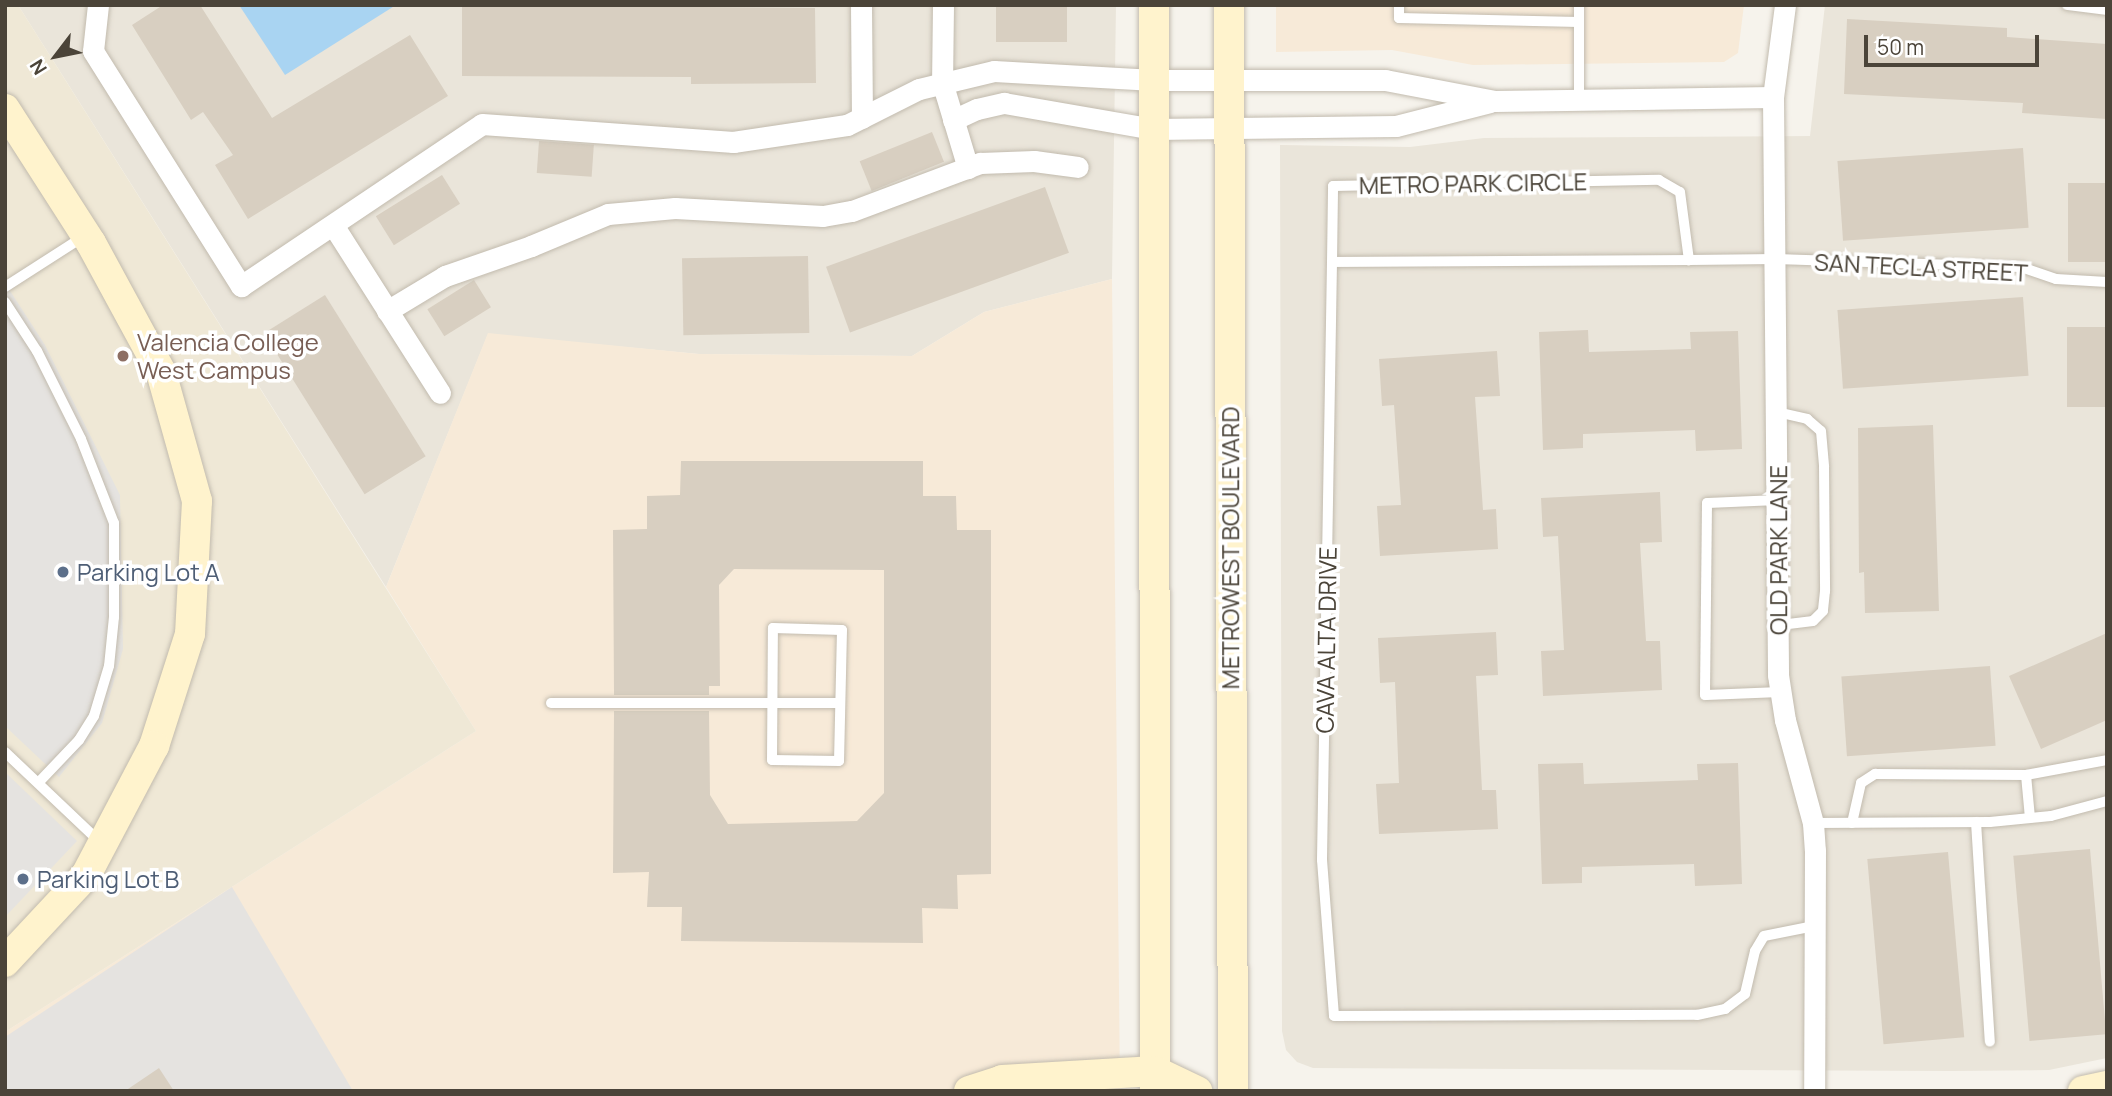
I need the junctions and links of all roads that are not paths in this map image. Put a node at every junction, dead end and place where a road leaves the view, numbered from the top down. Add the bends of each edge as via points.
1 (97, 5) edge
2 (861, 5) edge
3 (943, 5) edge
4 (1154, 5) edge
5 (1229, 5) edge
6 (1399, 5) edge
7 (1579, 5) edge
8 (1785, 5) edge
9 (2067, 5) edge
10 (2107, 10) edge
11 (1579, 22) junction
12 (1228, 79) junction
13 (1154, 80) junction
14 (942, 82) junction
15 (1773, 97) junction
16 (1579, 100) junction
17 (1495, 101) junction
18 (5, 110) edge
19 (862, 118) junction
20 (953, 120) junction
21 (1153, 128) junction
22 (1228, 128) junction
23 (1077, 167) dead end
24 (968, 168) junction
25 (332, 225) junction
26 (86, 236) junction
27 (1776, 259) junction
28 (1689, 260) junction
29 (1332, 262) junction
30 (2107, 282) edge
31 (5, 287) edge
32 (5, 302) edge
33 (387, 311) junction
34 (440, 393) dead end
35 (1777, 412) junction
36 (1778, 500) junction
37 (1778, 625) junction
38 (1781, 692) junction
39 (772, 702) junction
40 (551, 703) dead end
41 (840, 703) junction
42 (5, 752) edge
43 (2107, 760) edge
44 (2026, 775) junction
45 (38, 783) junction
46 (2107, 801) edge
47 (2030, 818) junction
48 (1976, 822) junction
49 (1812, 823) junction
50 (1852, 823) junction
51 (102, 844) junction
52 (1814, 926) junction
53 (5, 962) edge
54 (1990, 1042) dead end
55 (1155, 1081) edge
56 (2107, 1086) edge
57 (969, 1091) edge
58 (1197, 1091) edge
59 (1233, 1091) edge
60 (1814, 1091) edge
61 (2082, 1091) edge

1 - 25 street via 93,51 241,286
2 - 19 street
3 - 14 street
4 - 13 street
5 - 12 street, METROWEST BOULEVARD
6 - 11 lane via 1399,18
7 - 11 lane
8 - 15 street, OLD PARK LANE
9 - 10 lane
11 - 16 lane
12 - 13 street
12 - 17 street via 1385,80
12 - 22 street, METROWEST BOULEVARD
13 - 14 street via 994,71
13 - 21 street
14 - 19 street
14 - 20 street
15 - 16 street
15 - 27 street, OLD PARK LANE
16 - 17 street
17 - 22 street via 1396,126
18 - 26 street
19 - 25 street via 847,125 733,142 482,124
20 - 21 street via 1004,103
20 - 24 street
21 - 22 street
21 - 55 street
22 - 59 street, METROWEST BOULEVARD
23 - 24 street via 1010,161
24 - 33 street via 852,211 823,215 675,208 608,214 445,276
25 - 33 street
26 - 31 lane
26 - 51 street via 161,372 197,501 190,634 154,746
27 - 28 lane
27 - 30 lane, SAN TECLA STREET via 2021,267 2056,279
27 - 35 street, OLD PARK LANE
28 - 29 lane
28 - 29 lane, METRO PARK CIRCLE via 1679,192 1659,180 1333,186
29 - 52 lane, CAVA ALTA DRIVE via 1322,859 1334,1016 1697,1015 1725,1009 1745,994 1755,951 1764,936
32 - 45 lane via 37,351 69,415 114,523 109,666 89,724
33 - 34 street
35 - 36 street, OLD PARK LANE
35 - 37 lane via 1807,419 1821,430 1825,577 1822,611 1813,621
36 - 37 street, OLD PARK LANE
36 - 38 lane via 1707,503 1705,695
37 - 38 street, OLD PARK LANE
38 - 49 street, OLD PARK LANE
39 - 40 lane
39 - 41 lane
39 - 41 lane via 772,760 838,761
39 - 41 lane via 773,628 842,630
42 - 45 lane
43 - 44 lane
44 - 47 lane
44 - 50 lane via 1875,774 1861,783
45 - 51 lane
46 - 47 lane
47 - 48 lane
48 - 50 lane
48 - 54 lane
49 - 50 lane
49 - 52 street, OLD PARK LANE
51 - 53 street via 86,875
52 - 60 street, OLD PARK LANE
55 - 57 street via 1002,1080
55 - 58 street
56 - 61 street

